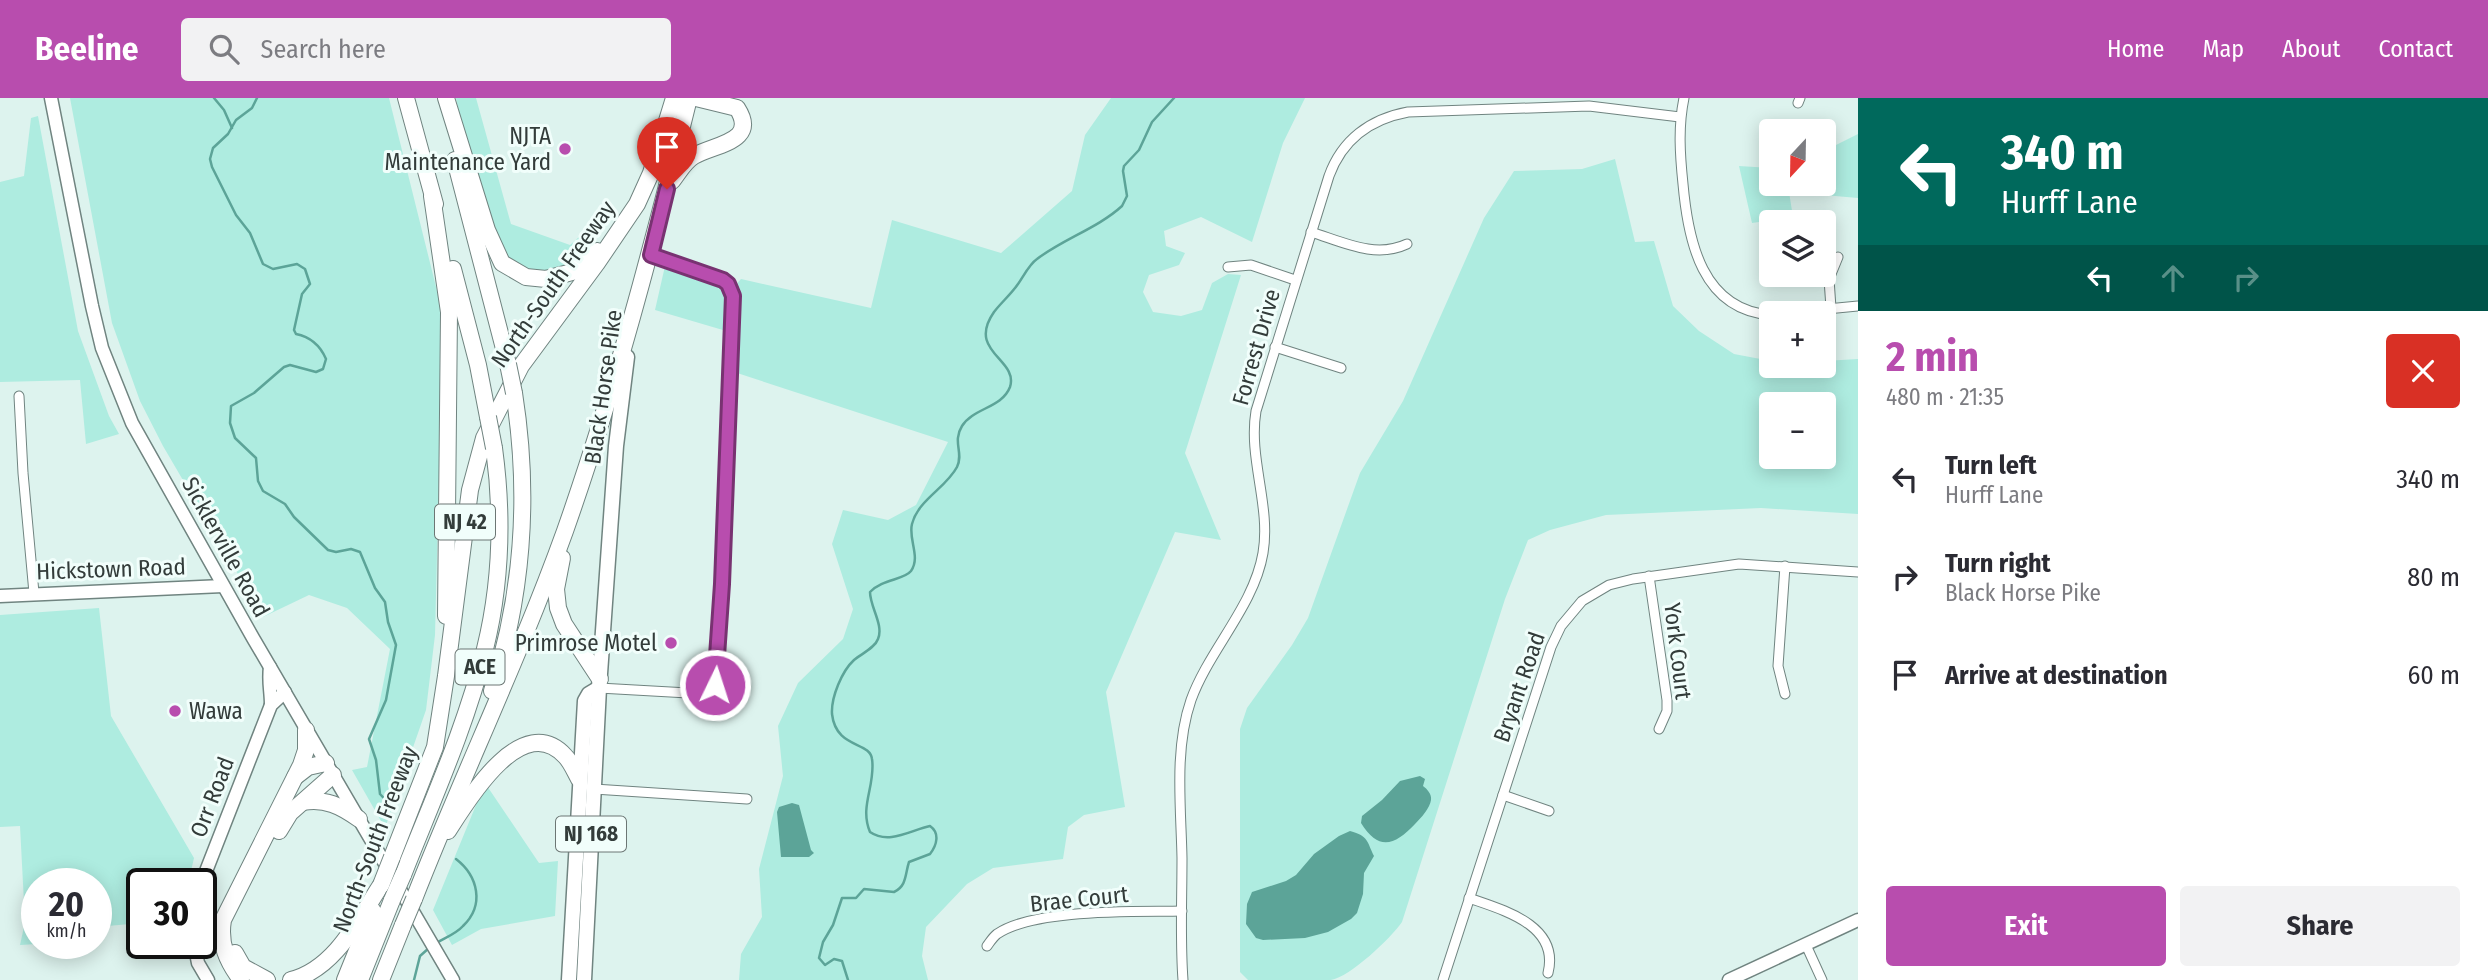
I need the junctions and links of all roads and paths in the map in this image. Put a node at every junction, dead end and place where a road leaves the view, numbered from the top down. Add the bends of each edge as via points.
1 (51, 98) edge
2 (406, 98) edge
3 (440, 98) edge
4 (446, 98) edge
5 (674, 98) edge
6 (689, 98) edge
7 (696, 98) edge
8 (1684, 98) edge
9 (1681, 117) junction
10 (667, 189) junction
11 (432, 196) junction
12 (626, 223) junction
13 (1311, 232) junction
14 (1407, 244) dead end
15 (651, 255) junction
16 (1838, 257) dead end
17 (1228, 267) dead end
18 (1295, 280) junction
19 (1831, 301) edge
20 (1858, 306) edge
21 (1836, 308) edge
22 (1759, 313) edge
23 (631, 327) junction
24 (1275, 346) junction
25 (1341, 368) dead end
26 (19, 396) dead end
27 (580, 485) junction
28 (1785, 566) junction
29 (1858, 572) edge
30 (1649, 576) junction
31 (223, 586) junction
32 (34, 593) junction
33 (0, 596) edge
34 (270, 667) junction
35 (446, 676) junction
36 (599, 684) junction
37 (285, 692) junction
38 (1785, 694) dead end
39 (271, 705) junction
40 (1659, 729) dead end
41 (306, 730) junction
42 (329, 769) junction
43 (295, 777) junction
44 (579, 779) junction
45 (594, 789) junction
46 (1503, 795) junction
47 (747, 799) dead end
48 (303, 802) junction
49 (1549, 811) dead end
50 (447, 815) junction
51 (359, 819) junction
52 (585, 822) junction
53 (207, 868) edge
54 (381, 885) junction
55 (1469, 898) junction
56 (414, 899) junction
57 (1182, 911) junction
58 (1858, 920) edge
59 (578, 937) junction
60 (1806, 945) junction
61 (987, 946) dead end
62 (197, 959) edge
63 (1548, 973) dead end
64 (208, 980) edge
65 (241, 980) edge
66 (267, 980) edge
67 (291, 980) edge
68 (345, 980) edge
69 (360, 980) edge
70 (381, 980) edge
71 (453, 980) edge
72 (569, 980) edge
73 (584, 980) edge
74 (1183, 980) edge
75 (1443, 980) edge
76 (1729, 980) edge
77 (1822, 980) edge

1 - 31 main road, Sicklerville Road via 102,348 132,423
2 - 11 highway, ACE
3 - 50 highway, ACE, bridge via 508,364 524,492 516,594 499,669
4 - 12 highway via 495,251 514,272 546,279 572,272
5 - 12 highway, North-South Freeway / NJ 42 via 652,173
6 - 10 highway, Black Horse Pike
7 - 10 highway via 737,108 743,126 736,138 692,157
8 - 9 street
9 - 13 street, Forrest Drive via 1589,106 1408,112 1386,117 1361,130 1338,156
9 - 22 street via 1684,202 1699,261 1712,284 1729,300
10 - 15 highway, Black Horse Pike
11 - 35 highway via 449,312
11 - 69 highway, ACE, bridge via 478,365 494,448 496,587 470,702
12 - 35 highway, North-South Freeway / NJ 42 via 521,366 484,438 468,502
13 - 14 street via 1380,252
13 - 18 street, Forrest Drive
15 - 23 highway, Black Horse Pike
15 - 36 street via 723,280 733,296 715,685 706,694
16 - 19 street via 1829,279
17 - 18 street via 1251,265
18 - 24 street, Forrest Drive
20 - 21 street
23 - 27 highway
23 - 36 main road, Black Horse Pike / NJ 168 via 615,446
24 - 25 street
24 - 57 street, Forrest Drive via 1254,430 1263,555 1249,593 1195,691 1184,730
26 - 32 street
27 - 36 highway via 556,589 564,624
27 - 50 highway via 497,703
28 - 29 street, Bryant Road
28 - 30 street, Bryant Road via 1725,565
28 - 38 street via 1778,666
30 - 40 street, York Court via 1667,700
30 - 46 street, Bryant Road via 1599,590 1567,616 1552,647
31 - 32 main road, Hickstown Road
31 - 34 main road, Sicklerville Road
32 - 33 main road, Hickstown Road
34 - 37 main road, Sicklerville Road
34 - 39 main road
35 - 54 highway, North-South Freeway / NJ 42, bridge via 435,747
36 - 44 main road, Black Horse Pike / NJ 168 via 585,701
36 - 45 main road, Black Horse Pike / NJ 168
37 - 39 main road, Orr Road
37 - 41 main road, Sicklerville Road
39 - 53 main road, Orr Road
41 - 42 main road, Sicklerville Road
41 - 43 highway via 304,758
42 - 43 highway via 308,767
42 - 48 highway
42 - 51 main road, Sicklerville Road
43 - 65 highway via 223,920 222,946
44 - 52 main road, Black Horse Pike / NJ 168
44 - 56 highway via 556,748 529,744 512,752 491,769 459,814
45 - 47 street
45 - 52 main road, Black Horse Pike / NJ 168
46 - 49 street
46 - 55 street, Bryant Road
48 - 51 highway via 333,803
48 - 66 highway via 285,819 232,927 236,956 243,967
50 - 56 highway
51 - 71 main road, Sicklerville Road
52 - 59 main road, Black Horse Pike / NJ 168
54 - 67 highway via 337,950 313,971
54 - 68 highway, North-South Freeway / NJ 42
55 - 63 street via 1531,924 1548,949
55 - 75 street, Bryant Road
56 - 70 highway, bridge
57 - 61 street, Brae Court via 1045,919 1000,932
57 - 74 street, Forrest Drive
58 - 60 main road
59 - 72 main road, Black Horse Pike / NJ 168
59 - 73 main road, Black Horse Pike / NJ 168
60 - 76 main road
60 - 77 street
62 - 64 main road

